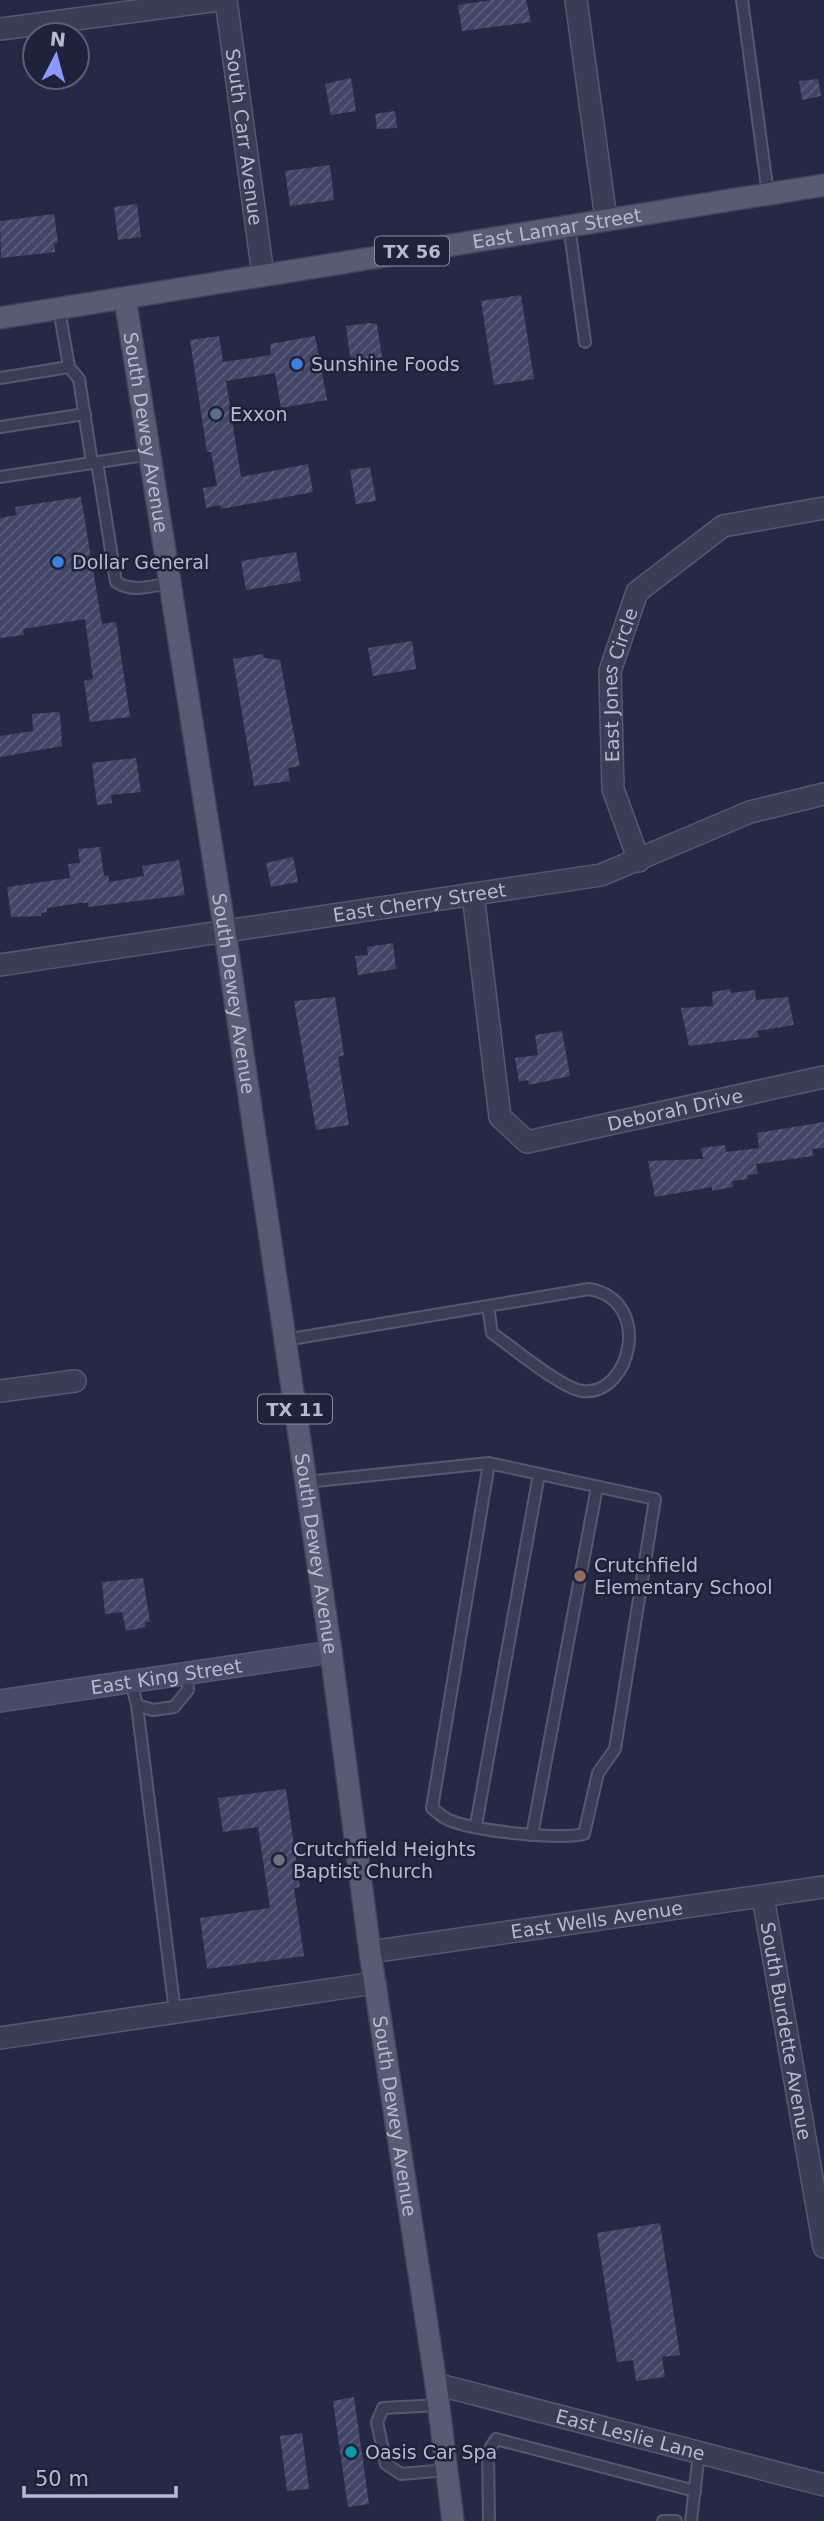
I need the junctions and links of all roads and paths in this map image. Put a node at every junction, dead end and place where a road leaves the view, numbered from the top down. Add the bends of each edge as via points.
1 (219, 0) edge
2 (226, 0) edge
3 (576, 0) edge
4 (742, 0) edge
5 (0, 30) edge
6 (824, 185) edge
7 (768, 194) junction
8 (606, 219) junction
9 (569, 226) junction
10 (263, 275) junction
11 (125, 298) junction
12 (60, 309) junction
13 (0, 318) edge
14 (584, 342) dead end
15 (69, 367) junction
16 (0, 378) edge
17 (85, 414) junction
18 (0, 427) edge
19 (151, 454) junction
20 (95, 463) junction
21 (0, 477) edge
22 (824, 508) edge
23 (170, 583) junction
24 (824, 794) edge
25 (639, 861) junction
26 (472, 894) junction
27 (225, 932) junction
28 (0, 965) edge
29 (824, 1077) edge
30 (488, 1307) junction
31 (285, 1340) junction
32 (75, 1381) dead end
33 (0, 1391) edge
34 (489, 1463) junction
35 (539, 1474) junction
36 (306, 1482) junction
37 (597, 1487) junction
38 (331, 1653) junction
39 (187, 1674) junction
40 (131, 1682) junction
41 (0, 1701) edge
42 (137, 1705) junction
43 (476, 1825) junction
44 (532, 1835) junction
45 (824, 1887) edge
46 (763, 1897) junction
47 (370, 1952) junction
48 (375, 1983) junction
49 (175, 2012) junction
50 (0, 2038) edge
51 (824, 2248) edge
52 (438, 2394) junction
53 (699, 2453) junction
54 (447, 2470) junction
55 (824, 2485) edge
56 (695, 2491) junction
57 (453, 2521) edge
58 (489, 2521) edge
59 (663, 2521) edge
60 (676, 2521) edge
61 (691, 2521) edge

1 - 5 street
2 - 10 street, South Carr Avenue
3 - 8 street
4 - 7 lane
6 - 7 main road, East Lamar Street / TX 56
7 - 8 main road, East Lamar Street / TX 56
8 - 9 main road, East Lamar Street / TX 56
9 - 10 main road, East Lamar Street / TX 56
9 - 14 lane
10 - 11 main road, East Lamar Street / TX 56
11 - 12 main road, East Lamar Street / TX 56
11 - 19 main road, South Dewey Avenue / TX 11
12 - 13 main road, East Lamar Street / TX 56
12 - 15 lane
15 - 16 lane
15 - 17 lane via 79,379
17 - 18 lane
17 - 20 lane
19 - 20 lane
19 - 23 main road, South Dewey Avenue / TX 11
20 - 21 lane
20 - 23 lane via 116,582 126,589
22 - 25 street, East Jones Circle via 723,526 637,592 610,671 613,789
23 - 27 main road, South Dewey Avenue / TX 11
24 - 25 street, East Cherry Street via 750,812
25 - 26 street, East Cherry Street via 601,875
26 - 27 street, East Cherry Street
26 - 29 street, Deborah Drive via 500,1117 527,1142
27 - 28 street, East Cherry Street
27 - 31 main road, South Dewey Avenue / TX 11
30 - 30 lane via 589,1289 605,1291 618,1301 629,1326 623,1367 603,1388 583,1391 568,1386 492,1333
30 - 31 lane
31 - 36 main road, South Dewey Avenue / TX 11
32 - 33 street
34 - 35 lane
34 - 36 lane
34 - 43 lane via 432,1808 449,1820
35 - 37 lane
35 - 43 lane
36 - 38 main road, South Dewey Avenue / TX 11
37 - 44 lane
37 - 44 lane via 655,1499 615,1749 598,1773 584,1834 565,1838
38 - 39 street, East King Street
38 - 47 main road, South Dewey Avenue / TX 11
39 - 40 street, East King Street
39 - 42 lane via 188,1690 174,1707 153,1710
40 - 41 street, East King Street
40 - 42 lane
42 - 49 lane
43 - 44 lane
45 - 46 street, East Wells Avenue
46 - 47 street, East Wells Avenue
46 - 51 street, South Burdette Avenue
47 - 48 main road, South Dewey Avenue / TX 11
48 - 49 street
48 - 52 main road, South Dewey Avenue / TX 11
49 - 50 street
52 - 53 street, East Leslie Lane
52 - 54 main road, South Dewey Avenue / TX 11
52 - 54 lane via 383,2408 377,2422 386,2464 401,2474
53 - 55 street, East Leslie Lane
53 - 56 lane
54 - 57 main road, South Dewey Avenue / TX 11
56 - 58 lane via 496,2439 488,2452
56 - 61 lane
59 - 60 lane

